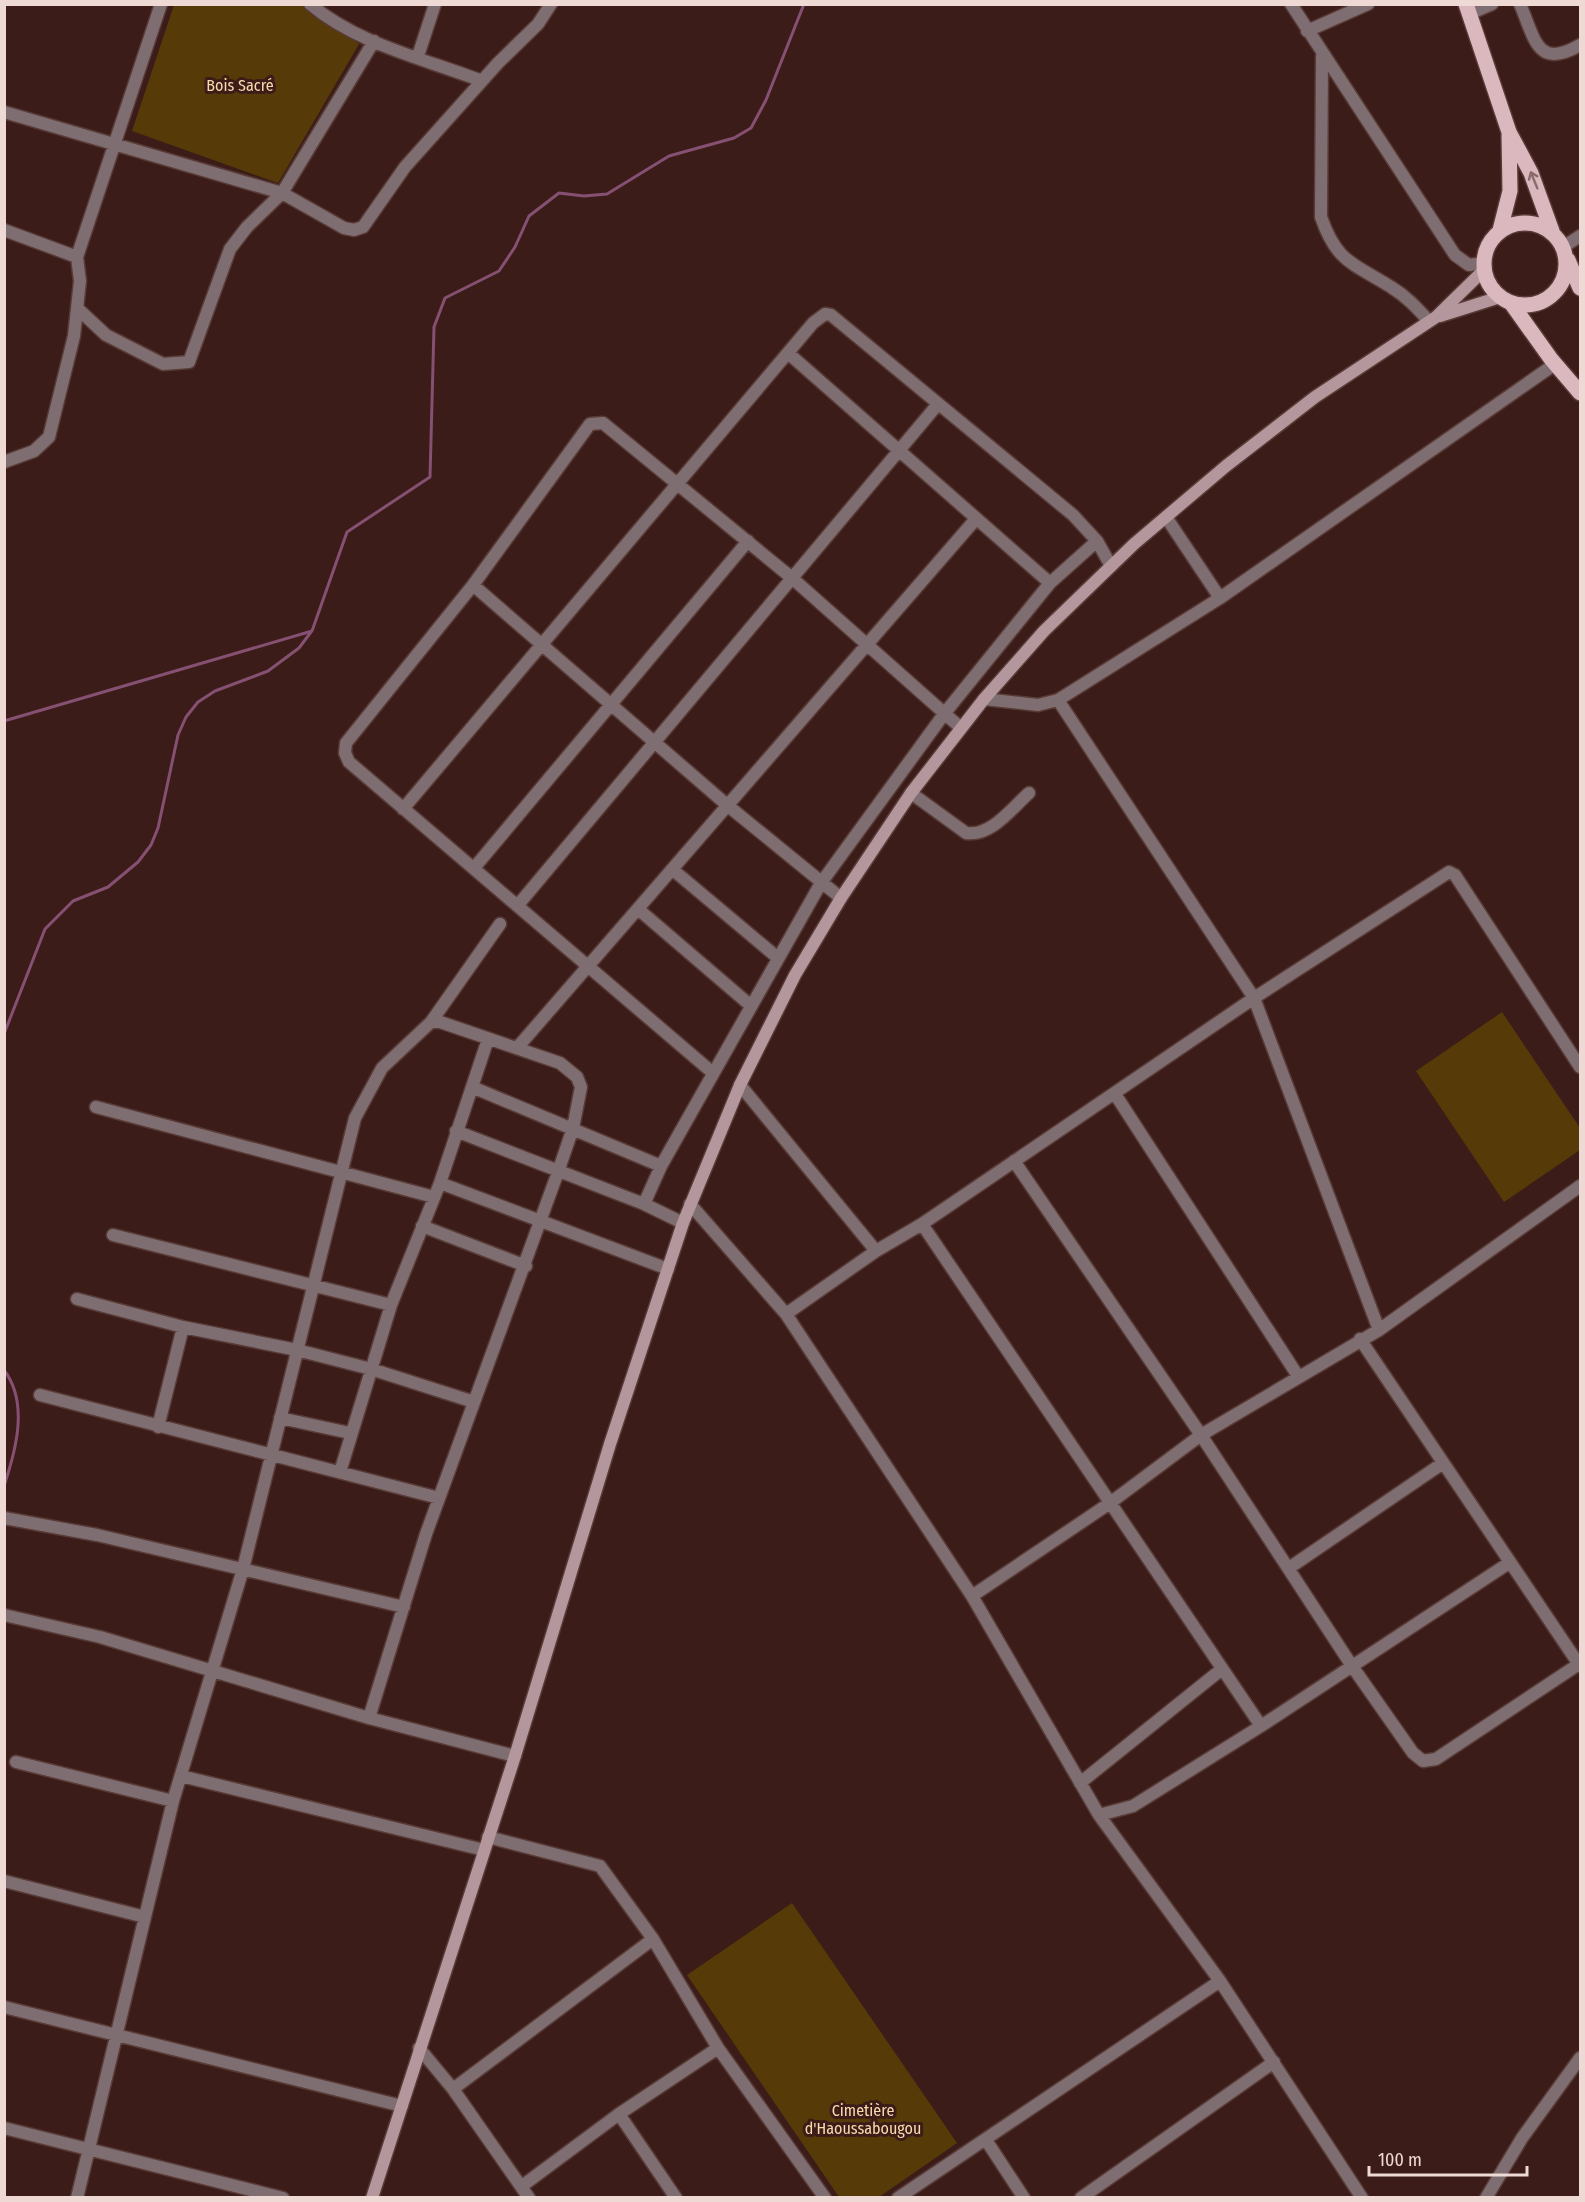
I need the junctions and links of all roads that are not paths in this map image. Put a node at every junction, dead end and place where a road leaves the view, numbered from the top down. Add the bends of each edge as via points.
1 (160, 4) edge
2 (310, 4) edge
3 (435, 4) edge
4 (551, 4) edge
5 (1291, 4) edge
6 (1368, 4) edge
7 (1492, 4) edge
8 (1520, 4) edge
9 (1467, 9) edge
10 (1307, 31) junction
11 (374, 41) junction
12 (1581, 45) edge
13 (1322, 55) junction
14 (418, 56) junction
15 (482, 81) junction
16 (4, 112) edge
17 (1509, 132) junction
18 (114, 142) junction
19 (282, 193) junction
20 (4, 230) edge
21 (1500, 230) junction
22 (1552, 231) junction
23 (1581, 236) edge
24 (1565, 252) junction
25 (77, 257) junction
26 (1483, 267) junction
27 (1581, 288) edge
28 (1505, 300) junction
29 (77, 308) junction
30 (1432, 319) junction
31 (788, 353) junction
32 (1555, 363) junction
33 (1581, 393) edge
34 (938, 404) junction
35 (899, 451) junction
36 (4, 462) edge
37 (677, 482) junction
38 (1166, 517) junction
39 (975, 520) junction
40 (748, 541) junction
41 (1096, 541) junction
42 (1111, 566) junction
43 (792, 578) junction
44 (1050, 584) junction
45 (473, 585) junction
46 (1220, 598) junction
47 (868, 644) junction
48 (540, 645) junction
49 (984, 699) junction
50 (1058, 700) junction
51 (612, 706) junction
52 (944, 714) junction
53 (961, 728) junction
54 (655, 741) junction
55 (911, 793) junction
56 (1029, 793) dead end
57 (727, 805) junction
58 (404, 809) junction
59 (474, 868) junction
60 (672, 870) junction
61 (821, 883) junction
62 (841, 898) junction
63 (518, 905) junction
64 (638, 909) junction
65 (500, 924) dead end
66 (778, 958) junction
67 (590, 966) junction
68 (1254, 998) junction
69 (750, 1005) junction
70 (431, 1022) junction
71 (488, 1039) junction
72 (517, 1048) junction
73 (1581, 1067) edge
74 (713, 1073) junction
75 (740, 1085) junction
76 (472, 1088) junction
77 (1115, 1094) junction
78 (96, 1107) dead end
79 (573, 1128) junction
80 (456, 1131) junction
81 (1014, 1161) junction
82 (661, 1166) junction
83 (558, 1172) junction
84 (340, 1173) junction
85 (440, 1183) junction
86 (1581, 1186) edge
87 (434, 1197) junction
88 (644, 1204) junction
89 (690, 1204) junction
90 (542, 1220) junction
91 (683, 1223) junction
92 (922, 1224) junction
93 (422, 1226) junction
94 (113, 1234) dead end
95 (876, 1251) junction
96 (526, 1266) junction
97 (668, 1269) junction
98 (313, 1283) junction
99 (77, 1299) dead end
100 (391, 1305) junction
101 (786, 1314) junction
102 (183, 1327) junction
103 (1379, 1330) junction
104 (1360, 1339) junction
105 (297, 1350) junction
106 (370, 1369) junction
107 (1298, 1376) junction
108 (40, 1395) dead end
109 (474, 1402) junction
110 (280, 1418) junction
111 (158, 1427) junction
112 (350, 1433) junction
113 (1201, 1435) junction
114 (271, 1456) junction
115 (1443, 1463) junction
116 (340, 1472) junction
117 (439, 1498) junction
118 (1110, 1503) junction
119 (4, 1518) edge
120 (1509, 1563) junction
121 (1289, 1568) junction
122 (243, 1569) junction
123 (972, 1596) junction
124 (404, 1607) junction
125 (4, 1615) edge
126 (1580, 1665) edge
127 (1352, 1666) junction
128 (1222, 1669) junction
129 (212, 1672) junction
130 (369, 1718) junction
131 (1261, 1726) junction
132 (514, 1756) junction
133 (16, 1762) dead end
134 (181, 1776) junction
135 (1080, 1783) junction
136 (173, 1801) junction
137 (1099, 1815) junction
138 (488, 1836) junction
139 (484, 1850) junction
140 (4, 1881) edge
141 (145, 1917) junction
142 (653, 1939) junction
143 (1220, 1981) junction
144 (4, 2007) edge
145 (117, 2035) junction
146 (419, 2048) junction
147 (718, 2048) junction
148 (1274, 2062) junction
149 (1579, 2064) edge
150 (453, 2089) junction
151 (402, 2106) junction
152 (619, 2114) junction
153 (4, 2128) edge
154 (986, 2140) junction
155 (89, 2148) junction
156 (522, 2186) junction
157 (77, 2198) edge
158 (283, 2198) edge
159 (372, 2198) edge
160 (529, 2198) edge
161 (676, 2198) edge
162 (825, 2198) edge
163 (898, 2198) edge
164 (1024, 2198) edge
165 (1081, 2198) edge
166 (1362, 2198) edge
167 (1486, 2198) edge

1 - 18 street
2 - 11 street via 330,21
3 - 14 street
4 - 15 street via 538,24
5 - 10 street
6 - 10 street
7 - 9 street
8 - 12 street via 1545,53 1565,54
9 - 17 main road
10 - 13 street
11 - 14 street
11 - 19 street
13 - 26 street via 1455,255 1469,266
13 - 30 street via 1321,217 1329,241 1346,261
14 - 15 street
15 - 19 street via 405,166 363,226 354,230 344,228
16 - 18 street
17 - 21 main road via 1509,191
22 -> 17 main road via 1531,173
18 - 19 street
18 - 25 street
19 - 29 street via 230,249 189,362 163,364 106,335
20 - 25 street
21 - 22 main road via 1514,223 1529,222
21 - 26 main road via 1491,239
22 - 24 main road
23 - 24 street
24 - 27 main road
24 - 28 main road via 1566,274 1545,301 1528,306
25 - 29 street
26 - 28 main road via 1489,285
26 - 30 street
28 - 30 street
28 - 32 main road
29 - 36 street via 74,336 49,436 34,451
30 - 38 street via 1265,434
31 - 34 street via 819,317 831,315
31 - 35 street
31 - 37 street
32 - 33 main road
32 - 46 street
34 - 35 street
34 - 41 street via 1073,515
35 - 39 street
35 - 43 street
37 - 40 street
37 - 45 street via 603,423 590,424
37 - 48 street
38 - 42 street
38 - 46 street
39 - 44 street
39 - 47 street
40 - 43 street
40 - 51 street
41 - 42 street
41 - 44 street
42 - 49 street via 1044,631
43 - 47 street
43 - 54 street
44 - 52 street
45 - 48 street
45 - 58 street via 346,743 349,762
46 - 50 street
47 - 52 street
47 - 57 street
48 - 51 street
48 - 58 street
49 - 50 street via 1028,705
49 - 53 street
50 - 68 street
51 - 54 street
51 - 59 street
52 - 53 street
52 - 61 street
53 - 55 street
54 - 57 street
54 - 63 street
55 - 56 street via 966,833 976,835
55 - 62 street
57 - 60 street
57 - 61 street
58 - 59 street
59 - 63 street
60 - 64 street
60 - 66 street
61 - 62 street
61 - 66 street
62 - 75 street via 795,975
63 - 67 street
64 - 67 street
64 - 69 street
65 - 70 street
66 - 69 street
67 - 72 street
67 - 74 street
68 - 73 street via 1449,872 1455,875
68 - 77 street
68 - 103 street
69 - 74 street
70 - 71 street
70 - 84 street via 382,1068 355,1118
71 - 72 street
71 - 76 street
72 - 79 street via 560,1063 577,1077 581,1087
74 - 82 street
75 - 89 street
75 - 95 street
76 - 79 street
76 - 80 street
77 - 81 street
77 - 107 street
78 - 84 street
79 - 82 street
79 - 83 street
80 - 83 street
80 - 85 street
81 - 92 street
81 - 113 street
82 - 88 street
83 - 88 street
83 - 90 street
84 - 87 street
84 - 98 street
85 - 87 street
85 - 90 street
86 - 103 street
87 - 93 street
88 - 91 street
89 - 91 street
89 - 101 street
90 - 96 street
90 - 97 street
91 - 97 street
92 - 95 street
92 - 118 street
93 - 96 street
93 - 100 street
94 - 98 street
95 - 101 street
96 - 109 street
97 - 132 street
98 - 100 street
98 - 105 street
99 - 102 street
100 - 106 street
101 - 123 street
102 - 105 street
102 - 111 street
103 - 104 street
104 - 107 street
104 - 115 street
105 - 106 street
105 - 110 street
106 - 109 street
106 - 112 street
107 - 113 street
108 - 111 street
109 - 117 street
110 - 112 street
110 - 114 street
111 - 114 street
112 - 116 street
113 - 118 street
113 - 121 street
114 - 116 street
114 - 122 street
115 - 120 street
115 - 121 street
116 - 117 street
117 - 124 street
118 - 123 street
118 - 128 street
119 - 122 street via 97,1534
120 - 126 street
120 - 127 street
121 - 127 street
122 - 124 street
122 - 129 street
123 - 135 street
124 - 130 street
125 - 129 street via 100,1637
126 - 127 street via 1436,1759 1423,1761 1413,1753
127 - 131 street
128 - 131 street
128 - 135 street
129 - 130 street
129 - 134 street
130 - 132 street
131 - 137 street via 1133,1806
132 - 138 street
133 - 136 street
134 - 136 street
134 - 139 street
135 - 137 street
136 - 141 street
137 - 143 street
138 - 139 street
138 - 142 street via 600,1866
139 - 146 street
140 - 141 street
141 - 145 street
142 - 147 street
142 - 150 street
143 - 148 street
143 - 154 street
144 - 145 street
145 - 151 street
145 - 155 street
146 - 150 street
146 - 151 street
147 - 152 street
147 - 162 street
148 - 165 street
148 - 166 street
149 - 167 street via 1521,2138
150 - 156 street
151 - 159 street
152 - 156 street
152 - 161 street
153 - 155 street
154 - 163 street
154 - 164 street
155 - 157 street
155 - 158 street
156 - 160 street

